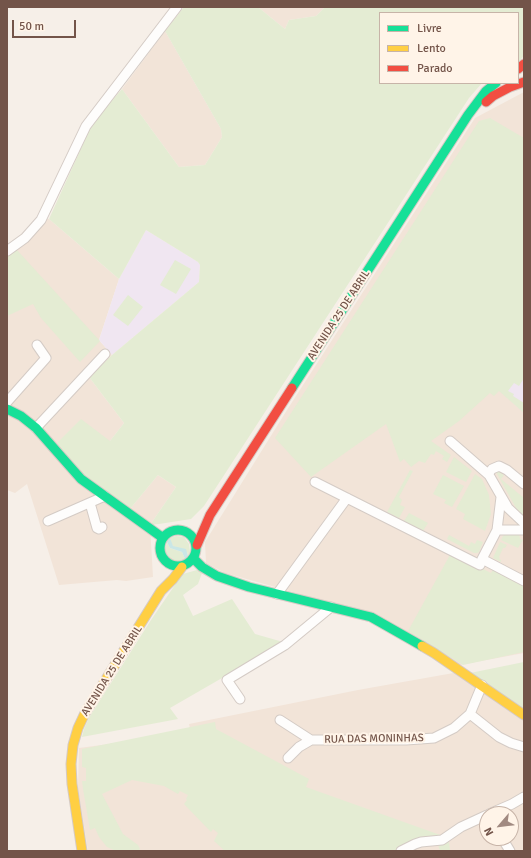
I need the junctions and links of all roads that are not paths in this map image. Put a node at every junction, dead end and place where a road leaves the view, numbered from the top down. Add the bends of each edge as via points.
1 (177, 7) edge
2 (495, 84) edge
3 (518, 84) edge
4 (468, 115) junction
5 (7, 251) edge
6 (37, 345) dead end
7 (105, 354) dead end
8 (7, 402) edge
9 (7, 408) edge
10 (36, 428) junction
11 (450, 441) dead end
12 (488, 474) junction
13 (315, 482) dead end
14 (524, 484) edge
15 (105, 496) junction
16 (501, 496) junction
17 (347, 498) junction
18 (90, 503) junction
19 (210, 515) junction
20 (48, 521) dead end
21 (524, 523) edge
22 (102, 528) dead end
23 (182, 530) junction
24 (497, 530) junction
25 (524, 530) edge
26 (163, 538) junction
27 (196, 545) junction
28 (163, 558) junction
29 (194, 559) junction
30 (482, 559) junction
31 (182, 567) junction
32 (524, 581) edge
33 (161, 591) junction
34 (277, 594) junction
35 (331, 607) junction
36 (482, 685) junction
37 (240, 699) dead end
38 (470, 714) junction
39 (524, 715) edge
40 (280, 720) dead end
41 (311, 740) junction
42 (524, 747) edge
43 (288, 758) dead end
44 (524, 797) edge
45 (507, 806) edge
46 (479, 819) edge
47 (82, 851) edge
48 (401, 851) edge

1 - 5 street via 86,126 41,220 25,238
2 - 4 main road, AVENIDA 25 DE ABRIL via 486,91
3 - 4 main road, AVENIDA 25 DE ABRIL via 493,96
4 - 19 main road, AVENIDA 25 DE ABRIL
6 - 8 street via 46,358
7 - 10 street
9 - 10 main road
10 - 15 main road via 81,480
11 - 12 street
12 - 14 street via 499,466
12 - 16 street
13 - 17 street
15 - 18 street
15 - 26 main road
16 - 21 street via 508,508
16 - 24 street
17 - 30 street via 480,565
17 - 34 street
18 - 20 street
18 - 22 street via 98,528
19 - 23 main road, AVENIDA 25 DE ABRIL
19 - 27 main road, AVENIDA 25 DE ABRIL
23 - 26 main road via 171,531
23 - 27 main road via 191,535
24 - 25 street
24 - 30 street
26 - 28 main road via 160,548
27 - 29 main road
28 - 31 main road via 171,565
28 - 33 main road, AVENIDA 25 DE ABRIL
29 - 31 main road
29 - 34 main road via 217,576
30 - 32 street
31 - 33 main road, AVENIDA 25 DE ABRIL
33 - 47 main road, AVENIDA 25 DE ABRIL via 78,728 71,764
34 - 35 main road
35 - 36 main road via 372,617
35 - 37 street via 285,645 227,680
36 - 38 street, RUA DAS MONINHAS
36 - 39 main road
38 - 41 street, RUA DAS MONINHAS via 454,728 434,738
38 - 42 street via 499,737
40 - 41 street, RUA DAS MONINHAS
41 - 43 street, RUA DAS MONINHAS
44 - 45 street
46 - 48 street via 442,840 421,842

